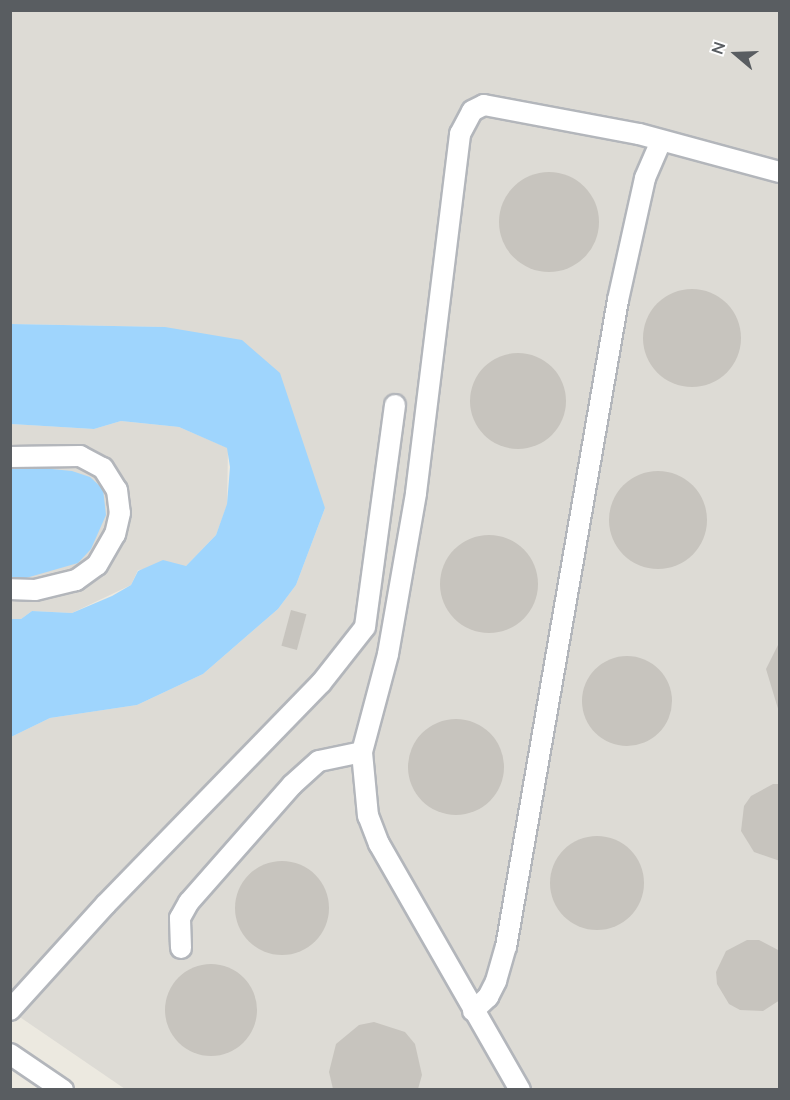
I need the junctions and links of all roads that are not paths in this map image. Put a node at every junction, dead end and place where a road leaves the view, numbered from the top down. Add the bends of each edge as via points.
1 (661, 141) junction
2 (780, 172) edge
3 (395, 405) dead end
4 (10, 457) edge
5 (10, 589) edge
6 (362, 752) junction
7 (181, 948) dead end
8 (10, 1010) edge
9 (473, 1011) junction
10 (10, 1054) edge
11 (63, 1089) edge
12 (520, 1089) edge

1 - 2 street
1 - 6 street via 592,123 484,105 472,111 460,134 416,493 388,654
1 - 9 street via 645,178 618,300 506,947 492,989
3 - 8 street via 365,627 321,683
4 - 5 street via 80,456 103,468 117,490 120,513 115,534 97,565 76,580 35,590
6 - 7 street via 319,761 292,785 189,902 180,918
6 - 9 street via 369,816 379,844
9 - 12 street
10 - 11 street

